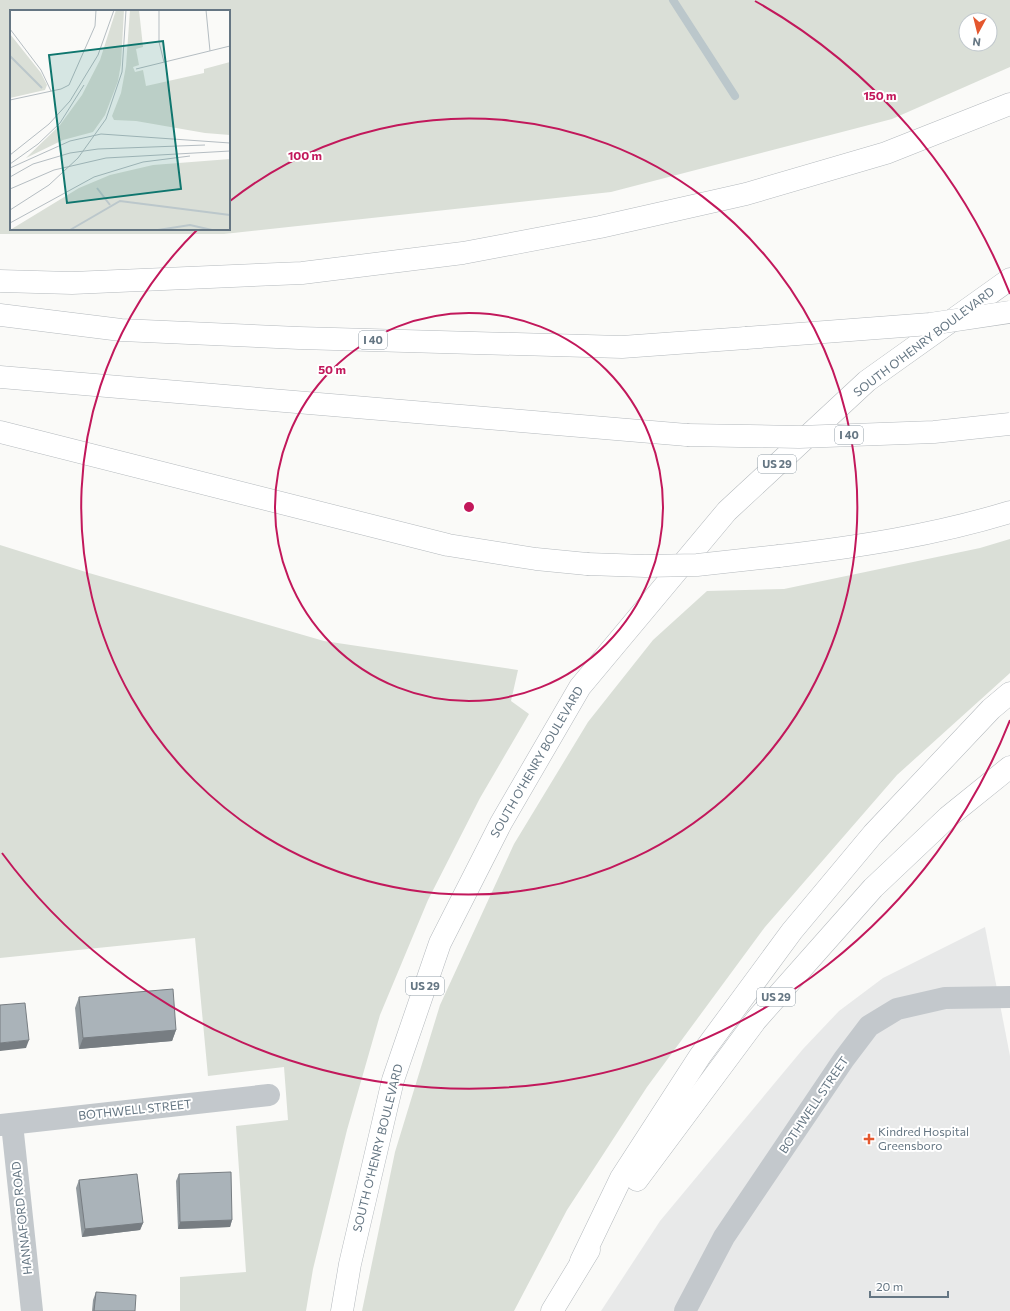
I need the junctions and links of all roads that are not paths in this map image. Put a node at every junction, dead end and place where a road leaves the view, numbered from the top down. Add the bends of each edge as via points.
1 (1010, 104) edge
2 (1010, 279) edge
3 (0, 282) edge
4 (1010, 312) edge
5 (0, 315) edge
6 (0, 377) edge
7 (1010, 424) edge
8 (0, 432) edge
9 (1010, 512) edge
10 (1010, 693) edge
11 (1010, 767) edge
12 (1010, 997) edge
13 (269, 1095) dead end
14 (6, 1125) edge
15 (581, 1261) junction
16 (32, 1311) edge
17 (342, 1311) edge
18 (552, 1311) edge
19 (685, 1311) edge

1 - 3 highway via 886,153 746,194 600,227 463,253 302,273 72,283
2 - 17 highway, SOUTH O'HENRY BOULEVARD / US 29 via 867,381 727,512 580,687 501,823 440,944 393,1080 350,1264
4 - 5 highway, I 40, bridge via 930,324 622,347 121,330
6 - 7 highway, I 40, bridge via 687,435 799,437 934,432
8 - 9 highway, bridge via 448,545 587,564 697,565 869,545 921,535
10 - 15 highway via 991,709 874,834 792,931 700,1056 621,1178
11 - 15 highway, US 29 via 948,817 873,888 756,1020 652,1158
12 - 19 street, BOTHWELL STREET via 938,1000 897,1009 869,1026 724,1237
13 - 14 street, BOTHWELL STREET
14 - 16 street, HANNAFORD ROAD
15 - 18 highway, US 29

